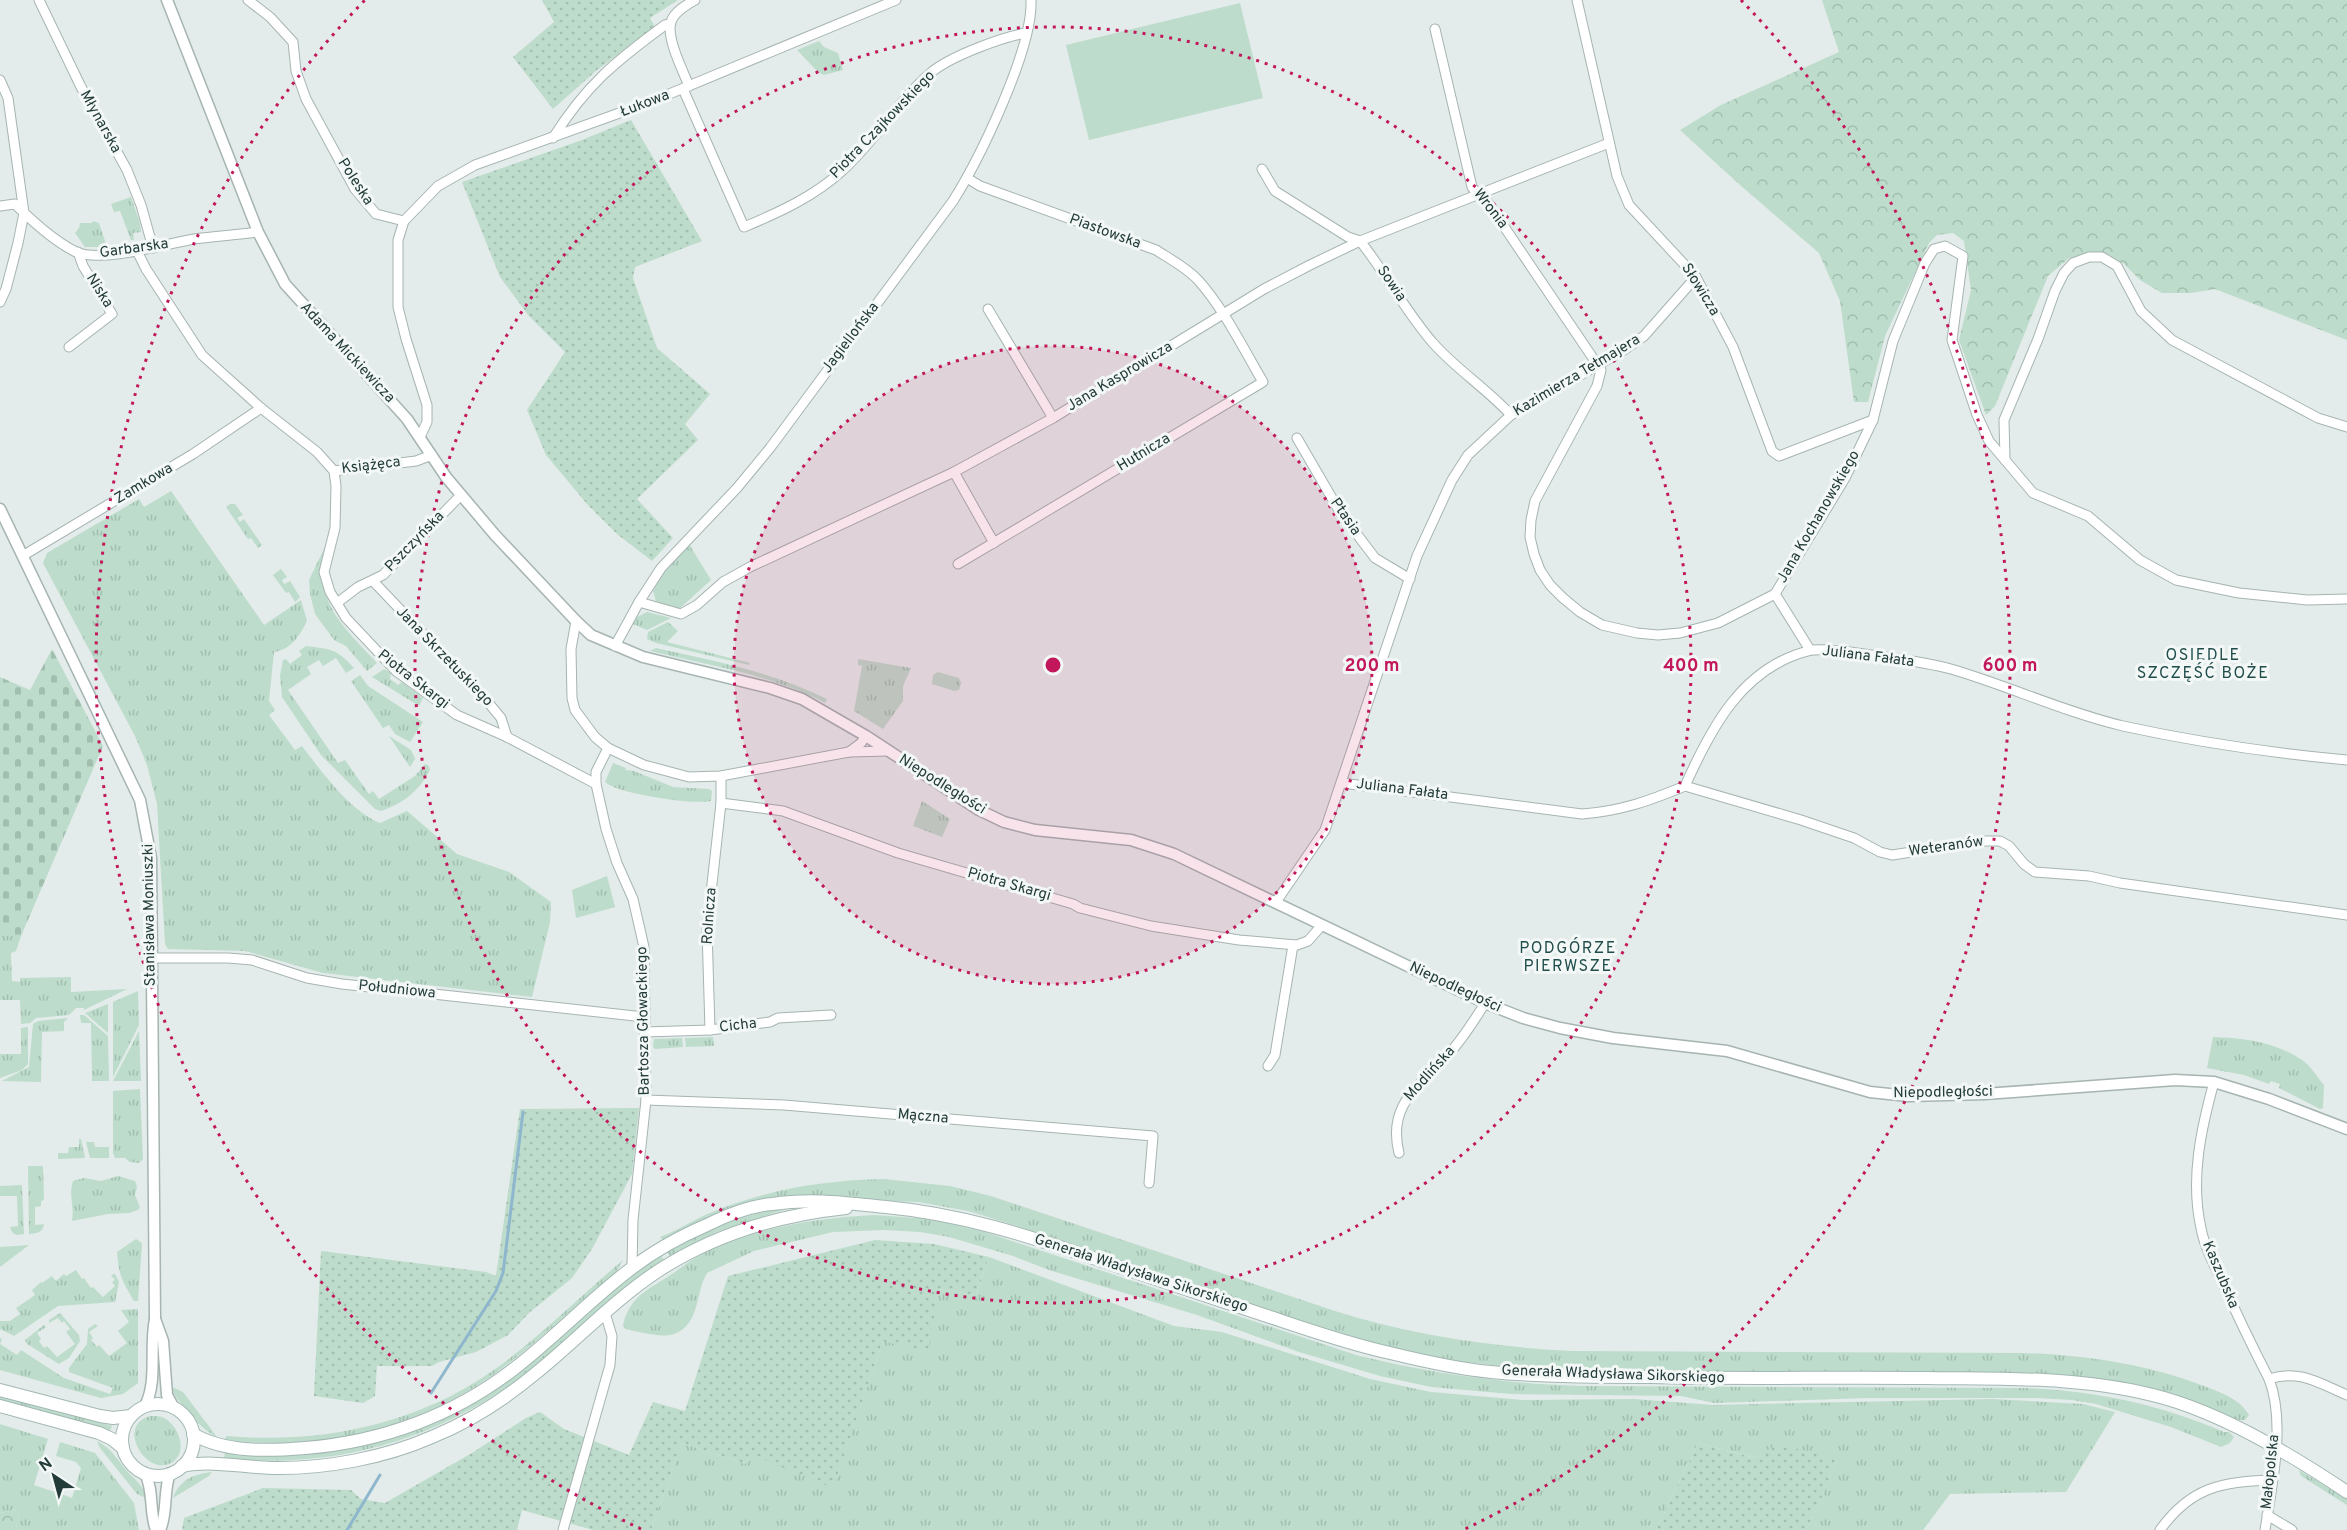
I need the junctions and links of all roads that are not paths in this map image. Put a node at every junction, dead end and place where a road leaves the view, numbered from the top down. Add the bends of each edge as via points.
1 (39, 0) edge
2 (168, 0) edge
3 (248, 0) edge
4 (695, 0) edge
5 (896, 0) edge
6 (1031, 0) edge
7 (1577, 0) edge
8 (670, 24) junction
9 (1435, 29) dead end
10 (1026, 33) junction
11 (0, 80) edge
12 (686, 87) junction
13 (553, 138) junction
14 (1609, 143) junction
15 (1262, 169) dead end
16 (968, 178) junction
17 (1482, 194) junction
18 (0, 206) edge
19 (24, 213) junction
20 (404, 221) junction
21 (258, 232) junction
22 (1360, 241) junction
23 (153, 248) junction
24 (137, 251) junction
25 (78, 252) junction
26 (1696, 278) junction
27 (0, 302) edge
28 (988, 309) dead end
29 (1223, 315) junction
30 (69, 347) dead end
31 (1599, 364) junction
32 (261, 408) junction
33 (1511, 415) junction
34 (1053, 418) junction
35 (1873, 420) junction
36 (2347, 427) edge
37 (420, 437) junction
38 (1297, 438) dead end
39 (432, 455) junction
40 (2006, 460) junction
41 (334, 471) junction
42 (954, 472) junction
43 (461, 495) junction
44 (0, 509) edge
45 (994, 543) junction
46 (24, 555) junction
47 (958, 564) dead end
48 (1410, 579) junction
49 (374, 581) junction
50 (1775, 594) junction
51 (2347, 599) edge
52 (639, 602) junction
53 (337, 603) junction
54 (576, 621) junction
55 (615, 646) junction
56 (1810, 650) junction
57 (507, 736) junction
58 (866, 736) junction
59 (608, 748) junction
60 (888, 751) junction
61 (849, 752) junction
62 (2347, 760) edge
63 (721, 776) junction
64 (1342, 783) junction
65 (596, 784) junction
66 (1685, 786) junction
67 (721, 803) junction
68 (1276, 902) junction
69 (2347, 915) edge
70 (1322, 925) junction
71 (1293, 945) junction
72 (152, 958) junction
73 (1485, 1003) junction
74 (831, 1015) dead end
75 (644, 1017) junction
76 (710, 1030) junction
77 (644, 1032) junction
78 (1268, 1066) dead end
79 (2214, 1082) junction
80 (646, 1100) junction
81 (2347, 1130) edge
82 (1399, 1153) dead end
83 (1149, 1184) dead end
84 (878, 1206) junction
85 (632, 1267) junction
86 (605, 1313) junction
87 (155, 1319) junction
88 (2269, 1379) junction
89 (0, 1390) edge
90 (2347, 1395) edge
91 (145, 1406) junction
92 (0, 1407) edge
93 (174, 1408) junction
94 (131, 1416) junction
95 (193, 1434) junction
96 (123, 1448) junction
97 (2275, 1449) junction
98 (182, 1466) junction
99 (145, 1473) junction
100 (170, 1473) junction
101 (2271, 1480) junction
102 (2347, 1491) edge
103 (2267, 1515) junction
104 (156, 1530) edge
105 (160, 1530) edge
106 (563, 1530) edge
107 (2160, 1530) edge
108 (2265, 1530) edge
109 (2292, 1530) edge

1 - 23 street, Młynarska via 127,170
2 - 21 street, Adama Mickiewicza
3 - 20 street, Poleska via 294,42 296,71 306,99 356,189 376,214
4 - 8 street via 675,15
5 - 12 street, Łukowa
6 - 10 street, Jagiellońska
7 - 14 street, Słowicza
8 - 12 street
8 - 13 street via 600,76 570,110
9 - 17 street, Wronia via 1472,187
10 - 12 street, Piotra Czajkowskiego via 980,48 935,70 858,154 820,189 744,227
10 - 16 street, Jagiellońska via 1017,64
11 - 19 street via 8,98
12 - 13 street, Łukowa
13 - 20 street, Łukowa via 475,165 438,186
14 - 17 street, Jana Kasprowicza
14 - 26 street, Słowicza via 1629,205
15 - 22 street, Sowia via 1275,191
16 - 29 street, Piastowska via 1156,250 1197,280
16 - 52 street, Jagiellońska via 770,448 661,568
17 - 22 street, Jana Kasprowicza
17 - 31 street, Wronia
18 - 19 street, Garbarska via 15,204
19 - 25 street, Garbarska
19 - 27 street
20 - 37 street via 398,240 398,307 427,405
21 - 23 street, Garbarska
21 - 37 street, Adama Mickiewicza via 285,284
22 - 29 street, Jana Kasprowicza via 1264,289
22 - 33 street, Sowia via 1432,342
23 - 24 street, Garbarska
24 - 25 street, Garbarska via 92,255
24 - 32 street via 202,355
25 - 30 street, Niska via 112,314
26 - 31 street, Kazimierza Tetmajera via 1644,336
26 - 35 street, Słowicza via 1733,347 1772,451 1779,456
28 - 34 street
29 - 34 street, Jana Kasprowicza
29 - 45 street, Hutnicza via 1263,382
31 - 33 street, Kazimierza Tetmajera
31 - 50 street, Jana Kochanowskiego via 1597,386 1536,501 1531,520 1534,554 1550,585 1580,612 1602,624 1658,635 1718,623
32 - 41 street, Książęca via 317,452
32 - 46 street, Zamkowa
33 - 48 street, Kazimierza Tetmajera via 1468,455 1452,480
34 - 42 street, Jana Kasprowicza
35 - 40 street, Jana Kochanowskiego via 1897,330 1925,263 1934,249 1945,246 1963,256 1952,340 1977,415 1989,441
35 - 50 street, Jana Kochanowskiego via 1845,478
36 - 40 street via 2318,418 2172,340 2141,311 2117,266 2102,257 2088,257 2073,263 2055,291 2004,420
37 - 39 street, Adama Mickiewicza
38 - 48 street, Ptasia via 1340,512 1375,558
39 - 41 street, Książęca via 416,461
39 - 43 street, Adama Mickiewicza
40 - 51 street via 2033,493 2088,516 2140,560 2176,580 2239,593 2307,600
41 - 53 street, Piotra Skargi via 335,528 324,572
42 - 45 street
42 - 52 street, Jana Kasprowicza via 750,567 681,614
43 - 49 street, Pszczyńska
43 - 54 street, Adama Mickiewicza
44 - 46 street, Stanisława Moniuszki
45 - 47 street, Hutnicza
46 - 72 street, Stanisława Moniuszki via 140,800 151,858
48 - 64 street, Kazimierza Tetmajera
49 - 53 street, Pszczyńska via 358,587
49 - 57 street, Jana Skrzetuskiego via 487,701 501,718
50 - 56 street
52 - 55 street, Jagiellońska
53 - 57 street, Piotra Skargi via 358,632 396,671 457,715
54 - 55 street, Adama Mickiewicza via 591,635
54 - 59 street via 571,649 575,710
55 - 58 street, Niepodległości via 643,657 770,688 809,703
56 - 62 street, Juliana Fałata via 1857,652 1949,668 2122,725 2230,745
56 - 66 street, Juliana Fałata via 1772,666 1737,694 1715,725
57 - 65 street, Piotra Skargi
58 - 60 street, Niepodległości
58 - 61 street
59 - 63 street via 670,773
59 - 65 street, Bartosza Głowackiego via 596,772
60 - 61 street
60 - 68 street, Niepodległości via 1004,822 1035,830 1131,840 1174,854
61 - 63 street
63 - 67 street
64 - 66 street, Juliana Fałata via 1582,814 1614,811
64 - 68 street, Kazimierza Tetmajera via 1325,830
65 - 75 street, Bartosza Głowackiego via 606,829 633,899 644,947
66 - 69 street, Weteranów via 1801,820 1892,855 2000,841 2035,872 2089,876
67 - 71 street, Piotra Skargi via 783,811 898,853 1151,927
67 - 76 street, Rolnicza via 707,929
68 - 70 street, Niepodległości
70 - 71 street via 1308,941
70 - 73 street, Niepodległości
71 - 78 street via 1275,1055
72 - 75 street, Południowa via 252,960 307,978 342,984
72 - 87 street, Stanisława Moniuszki
73 - 79 street, Niepodległości via 1560,1028 1727,1052 1870,1092 1908,1096 1985,1094 2175,1080
73 - 82 street, Modlińska via 1457,1044 1403,1104 1397,1121
74 - 76 street, Cicha via 778,1018
75 - 77 street, Bartosza Głowackiego
76 - 77 street, Cicha
77 - 80 street, Bartosza Głowackiego
79 - 81 street, Niepodległości
79 - 88 street, Kaszubska via 2197,1160 2201,1229
80 - 83 street, Mączna via 784,1105 1153,1136
80 - 85 street, Bartosza Głowackiego
84 - 85 main road, Generała Władysława Sikorskiego via 849,1201 765,1204 720,1218
84 - 86 main road, Generała Władysława Sikorskiego via 782,1218 721,1238 657,1272
84 - 97 main road, Generała Władysława Sikorskiego via 921,1209 1025,1235 1359,1346 1442,1364 1489,1372 1590,1377 2040,1378 2169,1399 2224,1421
85 - 95 main road, Generała Władysława Sikorskiego via 498,1381 451,1409 404,1429 358,1441 291,1449 232,1448
86 - 98 main road, Generała Władysława Sikorskiego via 509,1394 432,1438 376,1455 326,1464 272,1468 205,1463
86 - 106 street via 612,1336 610,1365
87 - 91 street, Stanisława Moniuszki via 151,1390
87 - 93 street, Stanisława Moniuszki via 163,1341 166,1395
88 - 90 street via 2284,1374 2300,1375
88 - 97 street, Małopolska via 2274,1400
89 - 94 main road via 100,1416
91 - 93 main road
91 - 94 main road
92 - 96 main road via 99,1433
93 - 95 main road via 187,1418
94 - 96 main road via 124,1427
95 - 98 main road via 190,1455
96 - 99 main road via 133,1466
97 - 101 street, Małopolska
97 - 102 main road, Generała Władysława Sikorskiego
98 - 100 main road
99 - 100 main road
99 - 104 street via 151,1488
100 - 105 street
101 - 103 street, Małopolska
101 - 107 street via 2230,1482 2210,1489 2186,1501
103 - 108 street, Małopolska
103 - 109 street

